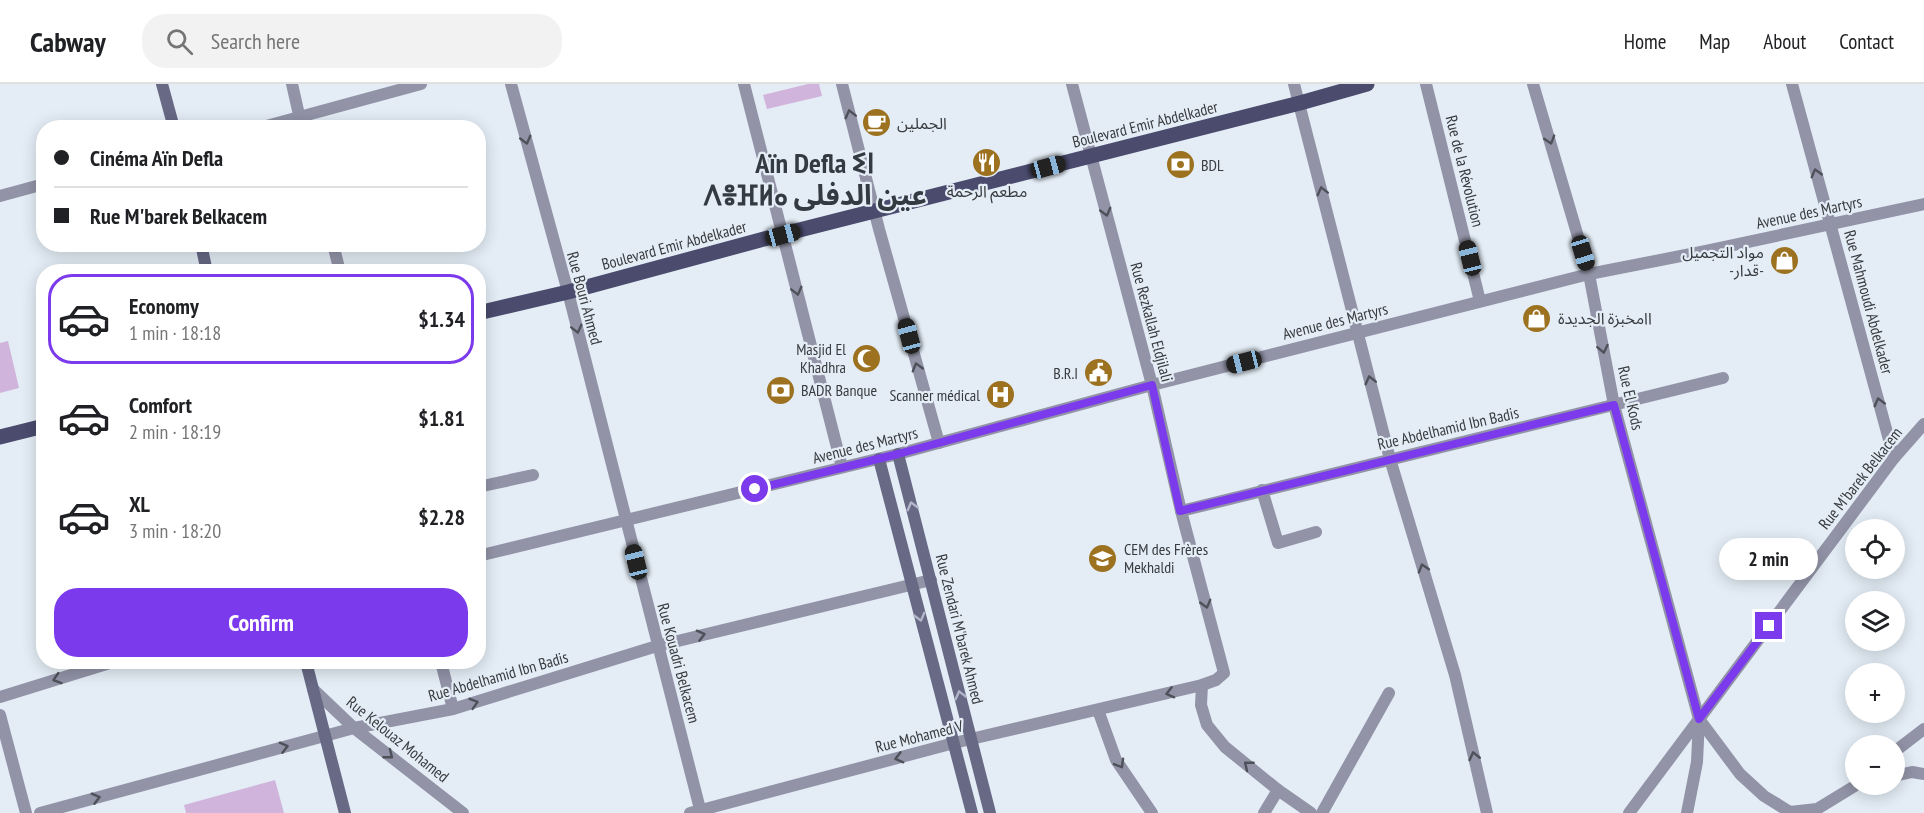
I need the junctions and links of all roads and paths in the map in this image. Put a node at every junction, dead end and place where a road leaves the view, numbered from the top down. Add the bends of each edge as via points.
1 (162, 84) edge
2 (292, 84) edge
3 (421, 84) edge
4 (511, 84) edge
5 (744, 84) edge
6 (842, 84) edge
7 (1072, 84) edge
8 (1294, 84) edge
9 (1367, 84) edge
10 (1426, 84) edge
11 (1533, 84) edge
12 (1792, 84) edge
13 (1300, 103) junction
14 (172, 120) edge
15 (300, 120) edge
16 (306, 120) edge
17 (1090, 156) junction
18 (36, 186) edge
19 (0, 196) edge
20 (1924, 204) edge
21 (875, 211) junction
22 (1830, 225) junction
23 (783, 235) junction
24 (1589, 274) junction
25 (568, 292) junction
26 (1480, 301) junction
27 (486, 311) edge
28 (1358, 332) junction
29 (1723, 378) dead end
30 (1152, 385) junction
31 (1614, 405) junction
32 (1924, 424) edge
33 (36, 428) edge
34 (0, 437) edge
35 (939, 443) junction
36 (898, 454) junction
37 (1894, 458) junction
38 (879, 459) junction
39 (1390, 459) junction
40 (842, 467) junction
41 (533, 475) dead end
42 (486, 485) edge
43 (1262, 490) junction
44 (1180, 511) junction
45 (625, 520) junction
46 (1317, 532) dead end
47 (486, 553) edge
48 (931, 580) junction
49 (912, 584) junction
50 (657, 646) junction
51 (90, 669) edge
52 (308, 669) edge
53 (443, 669) edge
54 (1224, 672) joint
55 (1202, 685) junction
56 (313, 689) junction
57 (1389, 693) dead end
58 (0, 697) edge
59 (453, 709) junction
60 (1098, 710) junction
61 (0, 715) edge
62 (1699, 719) junction
63 (354, 728) junction
64 (1924, 729) edge
65 (325, 736) junction
66 (971, 740) junction
67 (954, 743) junction
68 (1905, 744) edge
69 (6, 759) edge
70 (1905, 774) edge
71 (1924, 774) edge
72 (1278, 790) junction
73 (1845, 792) edge
74 (697, 812) edge
75 (26, 813) edge
76 (40, 813) edge
77 (345, 813) edge
78 (463, 813) edge
79 (972, 813) edge
80 (990, 813) edge
81 (1152, 813) edge
82 (1264, 813) edge
83 (1311, 813) edge
84 (1322, 813) edge
85 (1487, 813) edge
86 (1629, 813) edge
87 (1688, 813) edge

1 - 14 main road
2 - 15 street
3 - 16 street
4 -> 25 street, Rue Bouri Ahmed
5 - 23 street
21 -> 6 street
7 - 17 street, Rue Rezkallah Eldjilali
8 - 13 street
9 - 13 main road, Boulevard Emir Abdelkader
10 - 26 street, Rue de la Révolution
11 -> 24 street, Rue El Kods
22 -> 12 street, Rue Mahmoudi Abdelkader
13 - 17 main road, Boulevard Emir Abdelkader
28 -> 13 street
17 - 21 main road, Boulevard Emir Abdelkader
17 -> 30 street, Rue Rezkallah Eldjilali
18 - 19 street
20 - 22 street, Avenue des Martyrs
21 - 23 main road, Boulevard Emir Abdelkader
35 -> 21 street
22 - 24 street, Avenue des Martyrs
37 -> 22 street, Rue Mahmoudi Abdelkader
23 - 25 main road, Boulevard Emir Abdelkader
23 -> 40 street
24 - 26 street, Avenue des Martyrs
24 -> 31 street, Rue El Kods
25 - 27 main road, Boulevard Emir Abdelkader
25 -> 45 street, Rue Bouri Ahmed
26 - 28 street, Avenue des Martyrs
28 - 30 street, Avenue des Martyrs
39 -> 28 street
29 - 31 street, Rue Abdelhamid Ibn Badis
30 - 35 street, Avenue des Martyrs
30 - 44 street, Rue Rezkallah Eldjilali
31 - 39 street, Rue Abdelhamid Ibn Badis
31 - 62 street, Rue El Kods
32 - 37 street, Rue M'barek Belkacem
33 - 34 main road
35 - 36 street, Avenue des Martyrs
36 - 38 street, Avenue des Martyrs
48 -> 36 main road, Rue Zendari M'barek Ahmed
37 - 62 street, Rue M'barek Belkacem
38 - 40 street, Avenue des Martyrs
38 - 49 main road
39 - 43 street, Rue Abdelhamid Ibn Badis
85 -> 39 street via 1455,675
40 - 45 street, Avenue des Martyrs
41 - 42 street
43 - 44 street, Rue Abdelhamid Ibn Badis
43 - 46 street via 1278,543
44 -> 54 street, Rue Rezkallah Eldjilali
45 - 47 street, Avenue des Martyrs
45 - 50 street, Rue Kouadri Belkacem
48 - 49 street, Rue Abdelhamid Ibn Badis
66 -> 48 main road, Rue Zendari M'barek Ahmed
50 -> 49 street, Rue Abdelhamid Ibn Badis
49 -> 67 main road
59 -> 50 street, Rue Abdelhamid Ibn Badis
50 - 74 street, Rue Kouadri Belkacem
51 -> 58 street
52 - 56 main road
53 - 59 street
54 - 55 street, Rue Mohamed V
55 -> 60 street, Rue Mohamed V
72 -> 55 street via 1225,747 1207,725
56 - 63 street, Rue Kelouaz Mohamed
56 - 65 main road
57 - 84 street
59 - 63 street, Rue Abdelhamid Ibn Badis
60 - 66 street, Rue Mohamed V
60 -> 81 street via 1116,760
61 - 69 street
62 - 73 street via 1740,774 1790,812 1817,809
62 - 86 street, Rue M'barek Belkacem
62 - 87 street via 1697,762
63 - 65 street, Rue Abdelhamid Ibn Badis
63 -> 78 street, Rue Kelouaz Mohamed
64 - 68 street
76 -> 65 street, Rue Abdelhamid Ibn Badis
65 - 77 main road
66 - 67 street, Rue Mohamed V
66 - 80 main road, Rue Zendari M'barek Ahmed
67 -> 74 street, Rue Mohamed V
67 - 79 main road
69 - 75 street
70 - 71 street
72 - 82 street
72 - 83 street

